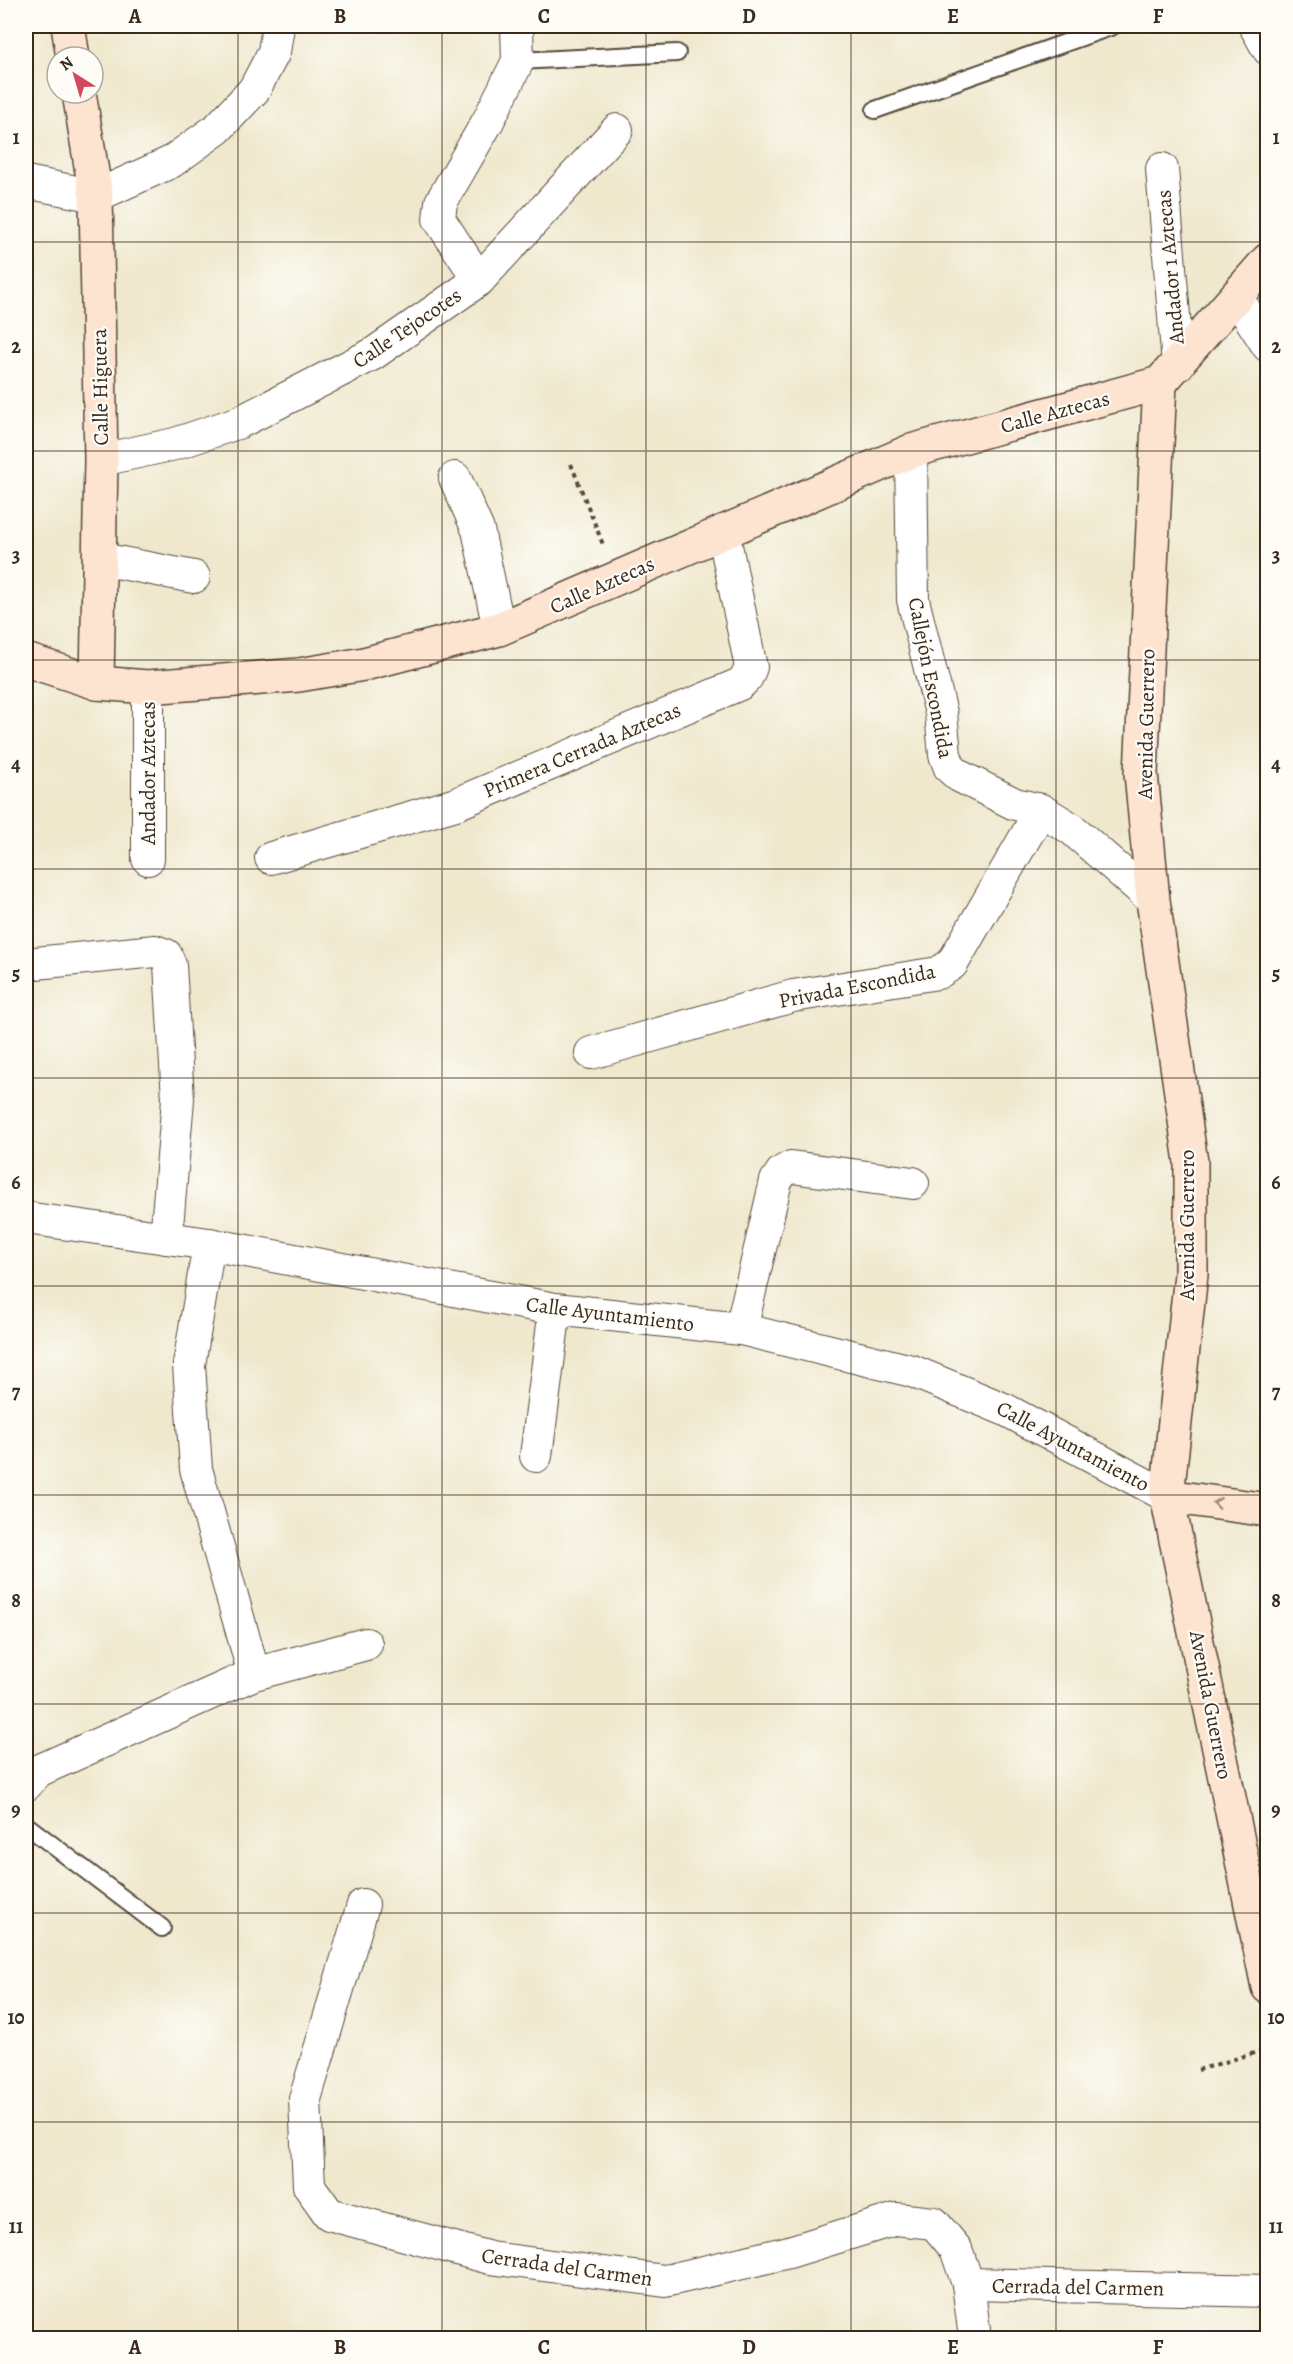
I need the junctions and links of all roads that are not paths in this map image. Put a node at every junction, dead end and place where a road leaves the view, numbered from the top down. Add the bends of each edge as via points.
1 (68, 26) edge
2 (258, 26) edge
3 (517, 26) edge
4 (1113, 26) edge
5 (1255, 26) edge
6 (276, 39) edge
7 (71, 45) edge
8 (1268, 49) edge
9 (677, 53) dead end
10 (518, 62) junction
11 (81, 105) edge
12 (875, 111) dead end
13 (617, 130) dead end
14 (1162, 169) dead end
15 (26, 182) edge
16 (96, 196) junction
17 (1268, 260) edge
18 (478, 280) junction
19 (1238, 298) junction
20 (1268, 346) edge
21 (1169, 374) junction
22 (911, 451) junction
23 (101, 460) junction
24 (455, 478) dead end
25 (723, 531) junction
26 (101, 559) junction
27 (194, 577) dead end
28 (499, 629) junction
29 (26, 660) edge
30 (97, 683) junction
31 (148, 687) junction
32 (1041, 810) junction
33 (271, 858) dead end
34 (148, 859) dead end
35 (1153, 900) junction
36 (26, 964) edge
37 (591, 1053) dead end
38 (913, 1183) dead end
39 (26, 1218) edge
40 (166, 1238) junction
41 (209, 1244) junction
42 (555, 1309) junction
43 (741, 1329) junction
44 (536, 1456) dead end
45 (1167, 1496) junction
46 (1268, 1510) edge
47 (366, 1644) dead end
48 (254, 1674) junction
49 (26, 1785) edge
50 (26, 1825) edge
51 (363, 1905) dead end
52 (162, 1928) dead end
53 (1268, 1987) edge
54 (968, 2284) junction
55 (1268, 2291) edge
56 (975, 2338) edge

1 - 7 street
2 - 6 street
3 - 10 street, Calle Tejocotes
4 - 12 lane
5 - 8 street
6 - 16 street via 254,90 216,129 171,162
9 - 10 lane
10 - 18 street, Calle Tejocotes via 441,202 439,219
11 - 16 street, Calle Higuera
13 - 18 street
14 - 21 street, Andador 1 Aztecas
15 - 16 street
16 - 23 street, Calle Higuera
17 - 19 street
18 - 23 street, Calle Tejocotes via 373,354 240,422 175,444
19 - 20 street
19 - 21 street
21 - 22 street, Calle Aztecas
21 - 35 street, Avenida Guerrero via 1141,773
22 - 25 street, Calle Aztecas
22 - 32 street, Callejón Escondida via 913,600 941,713 945,755 950,768 959,776 1015,804
23 - 26 street, Calle Higuera
24 - 28 street via 478,530
25 - 28 street, Calle Aztecas
25 - 33 street, Primera Cerrada Aztecas via 751,667 740,684 456,804
26 - 27 street
26 - 30 street, Calle Higuera
28 - 31 street, Calle Aztecas via 364,664 299,675
29 - 30 street, Calle Aztecas
30 - 31 street, Calle Aztecas
31 - 34 street, Andador Aztecas
32 - 35 street, Callejón Escondida via 1072,829
32 - 37 street, Privada Escondida via 952,964 938,973 793,996
35 - 45 street, Avenida Guerrero via 1191,1162 1191,1274
36 - 40 street via 155,951 166,955 170,964 178,1099
38 - 43 street via 791,1167 782,1172 776,1181
39 - 40 street, Calle Ayuntamiento
40 - 41 street, Calle Ayuntamiento
41 - 42 street, Calle Ayuntamiento
41 - 48 street via 189,1365 196,1469
42 - 43 street, Calle Ayuntamiento
42 - 44 street
43 - 45 street, Calle Ayuntamiento via 912,1371 1006,1410
46 -> 45 street
45 - 53 street, Avenida Guerrero
47 - 48 street
48 - 49 street via 38,1771
50 - 52 lane
51 - 54 street, Cerrada del Carmen via 305,2099 309,2186 329,2214 490,2258 665,2281 789,2252 896,2220 934,2223 956,2249
54 - 55 street, Cerrada del Carmen
54 - 56 street

